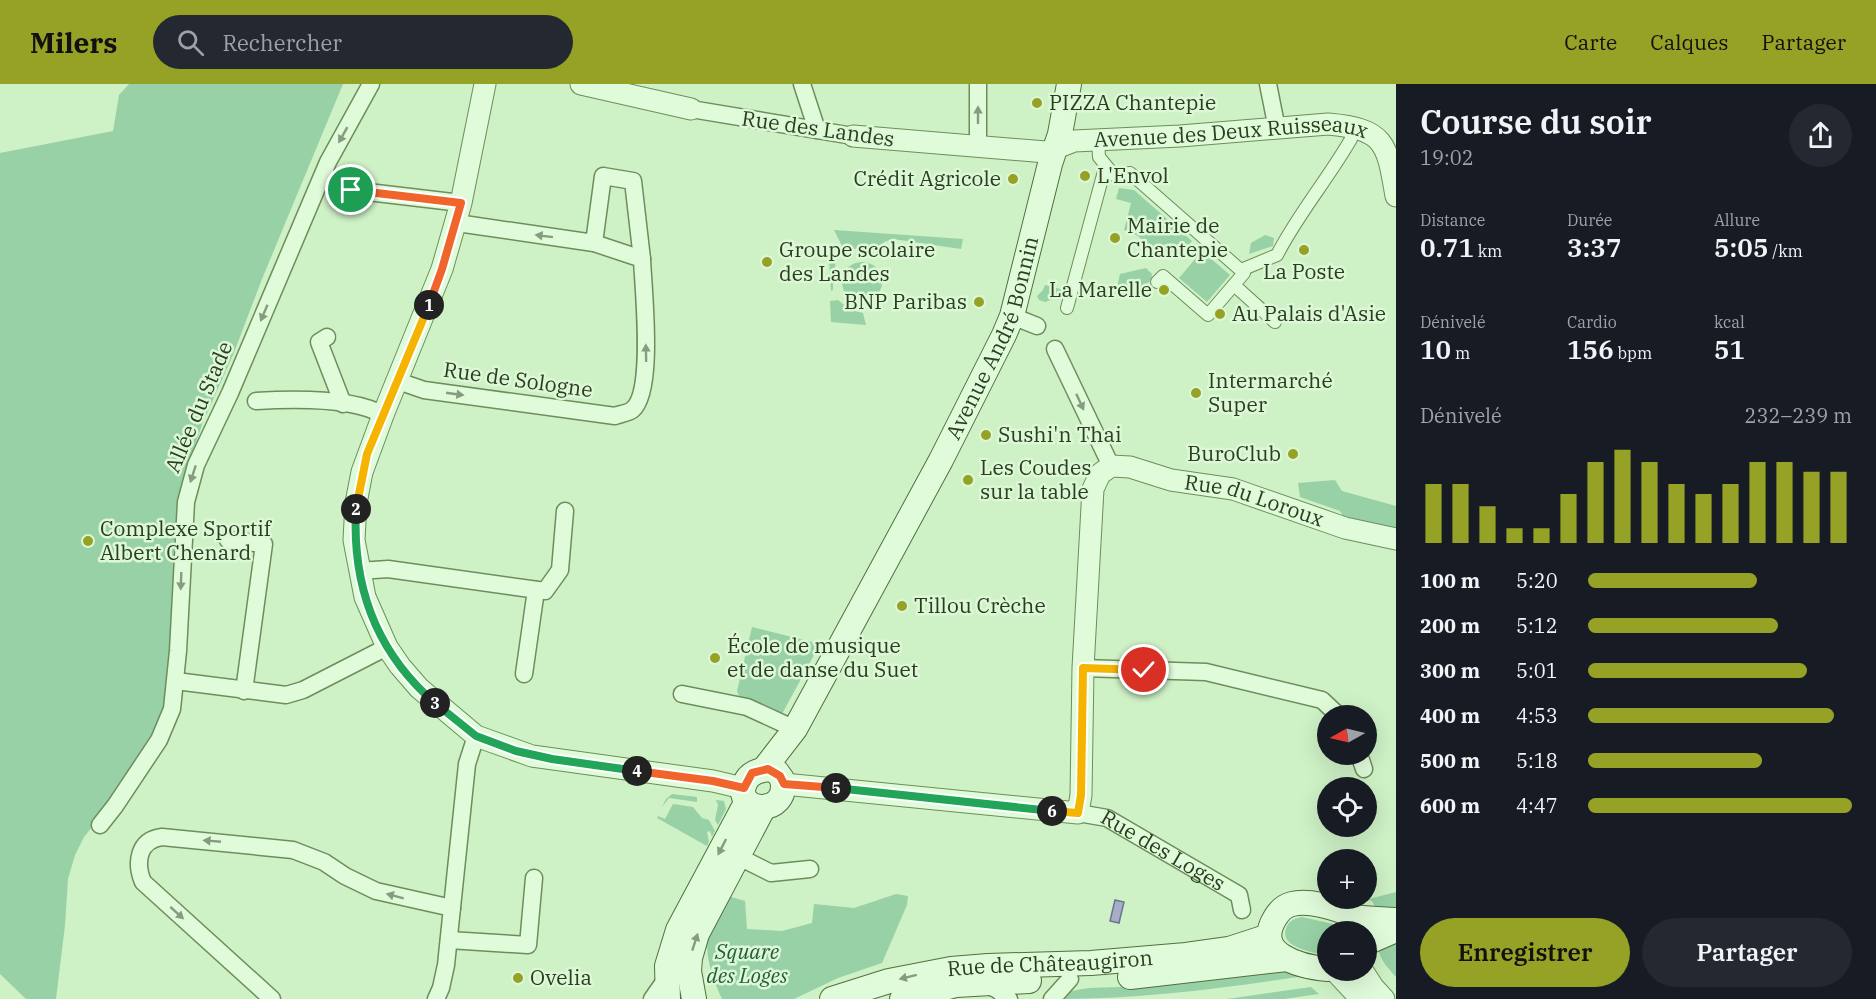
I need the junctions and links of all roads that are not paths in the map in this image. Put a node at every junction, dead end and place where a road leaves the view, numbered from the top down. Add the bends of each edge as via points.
1 (371, 84) edge
2 (485, 84) edge
3 (581, 84) edge
4 (802, 84) edge
5 (978, 84) edge
6 (1069, 84) edge
7 (1268, 84) edge
8 (603, 86) edge
9 (691, 109) joint
10 (1277, 129) junction
11 (817, 130) junction
12 (853, 136) joint
13 (1351, 139) dead end
14 (1098, 140) junction
15 (978, 146) junction
16 (1056, 148) junction
17 (1113, 174) junction
18 (351, 190) dead end
19 (1396, 196) edge
20 (459, 213) junction
21 (594, 243) junction
22 (642, 259) junction
23 (1241, 270) junction
24 (1157, 282) dead end
25 (1234, 285) junction
26 (1067, 308) dead end
27 (1012, 316) junction
28 (1275, 322) dead end
29 (1037, 326) dead end
30 (327, 337) dead end
31 (1054, 349) dead end
32 (398, 381) junction
33 (256, 401) dead end
34 (343, 404) junction
35 (382, 415) junction
36 (1111, 466) junction
37 (565, 511) dead end
38 (1396, 539) edge
39 (228, 540) dead end
40 (359, 571) junction
41 (536, 590) junction
42 (387, 647) junction
43 (1083, 668) junction
44 (524, 674) dead end
45 (176, 681) junction
46 (244, 691) junction
47 (682, 694) dead end
48 (1327, 705) edge
49 (795, 729) junction
50 (476, 736) junction
51 (776, 776) junction
52 (751, 798) junction
53 (1078, 813) junction
54 (100, 825) dead end
55 (738, 856) junction
56 (810, 869) dead end
57 (534, 878) dead end
58 (452, 908) junction
59 (1242, 910) dead end
60 (1396, 920) edge
61 (1352, 921) edge
62 (1377, 922) edge
63 (1396, 930) edge
64 (1269, 936) junction
65 (1377, 938) edge
66 (449, 940) junction
67 (1287, 959) junction
68 (1317, 966) edge
69 (1070, 979) junction
70 (1344, 981) edge
71 (1369, 981) edge
72 (981, 983) junction
73 (680, 989) edge
74 (272, 999) edge
75 (436, 999) edge
76 (652, 999) edge
77 (832, 999) edge
78 (902, 999) edge
79 (1009, 999) edge
80 (1052, 999) edge
81 (1361, 999) edge
82 (1384, 999) edge

1 -> 45 street, Allée du Stade via 328,162 192,477 185,511
2 - 20 street
3 - 8 street, Rue des Landes
4 - 11 street
15 -> 5 street
6 - 16 main road, Avenue André Bonnin
7 - 10 street
8 - 9 street, Rue des Landes
9 - 11 street, Rue des Landes
10 - 14 street, Avenue des Deux Ruisseaux
10 - 19 street, Avenue des Deux Ruisseaux via 1328,124 1350,126 1375,136 1390,162
11 - 12 street, Rue des Landes
12 - 15 street, Rue des Landes
13 - 23 street via 1277,255
14 - 16 street, Avenue des Deux Ruisseaux via 1074,141
14 - 17 street via 1099,157
15 - 16 street, Rue des Landes via 1046,152
16 - 27 main road, Avenue André Bonnin
17 - 23 street via 1130,172
17 - 26 street via 1103,175
18 - 20 street
21 -> 20 street
20 - 32 street via 442,269
21 - 22 street
21 - 22 street via 603,176 633,181
32 -> 22 street, Rue de Sologne via 424,390 615,416 633,409 644,383 647,360
23 - 25 street via 1244,273
24 - 25 street via 1163,276 1208,315
25 - 28 street
27 - 29 street
27 - 49 main road, Avenue André Bonnin via 949,443
30 - 34 street via 319,342
31 -> 36 street
32 - 35 street
33 - 34 street via 293,399
34 - 35 street
35 - 40 street via 367,454 356,503 354,540
36 - 38 street, Rue du Loroux via 1233,489 1345,528
36 - 43 street via 1100,474 1093,489
37 - 41 street via 560,570 545,591
39 - 46 street via 264,544
40 - 41 street via 388,569
40 - 42 street via 365,597
41 - 44 street
42 - 46 street via 303,690 286,695
42 - 50 street via 419,688
43 - 48 street via 1206,672 1322,700
43 - 53 street
45 - 46 street
45 - 54 street, Allée du Stade via 172,709 159,740
47 - 49 street via 747,707
49 - 51 main road
50 - 52 street via 532,756 713,781
50 - 58 street via 466,764
51 - 52 main road via 752,773
51 - 52 main road via 782,794 778,801 771,806
51 - 53 street, Rue des Loges
52 - 55 main road
52 -> 73 main road via 678,930 669,957
53 - 59 street, Rue des Loges via 1107,818 1239,895
55 - 56 street via 771,873
73 -> 55 main road via 697,934
57 - 66 street via 528,945
58 - 66 street
58 -> 74 street via 376,891 293,850 150,839 139,862 143,882
60 - 62 main road
61 - 64 main road via 1315,904 1291,904 1279,911
63 - 65 main road
64 - 67 main road via 1275,951
64 -> 77 main road, Rue de Châteaugiron via 1229,949 1176,956 951,969 889,981
66 - 75 street
67 - 68 main road
67 - 69 main road, Rue de Châteaugiron via 1166,974
69 - 72 main road, Rue de Châteaugiron
69 - 80 street
70 - 81 street
71 - 82 street
72 - 78 main road, Rue de Châteaugiron
72 - 79 street
73 - 76 street

